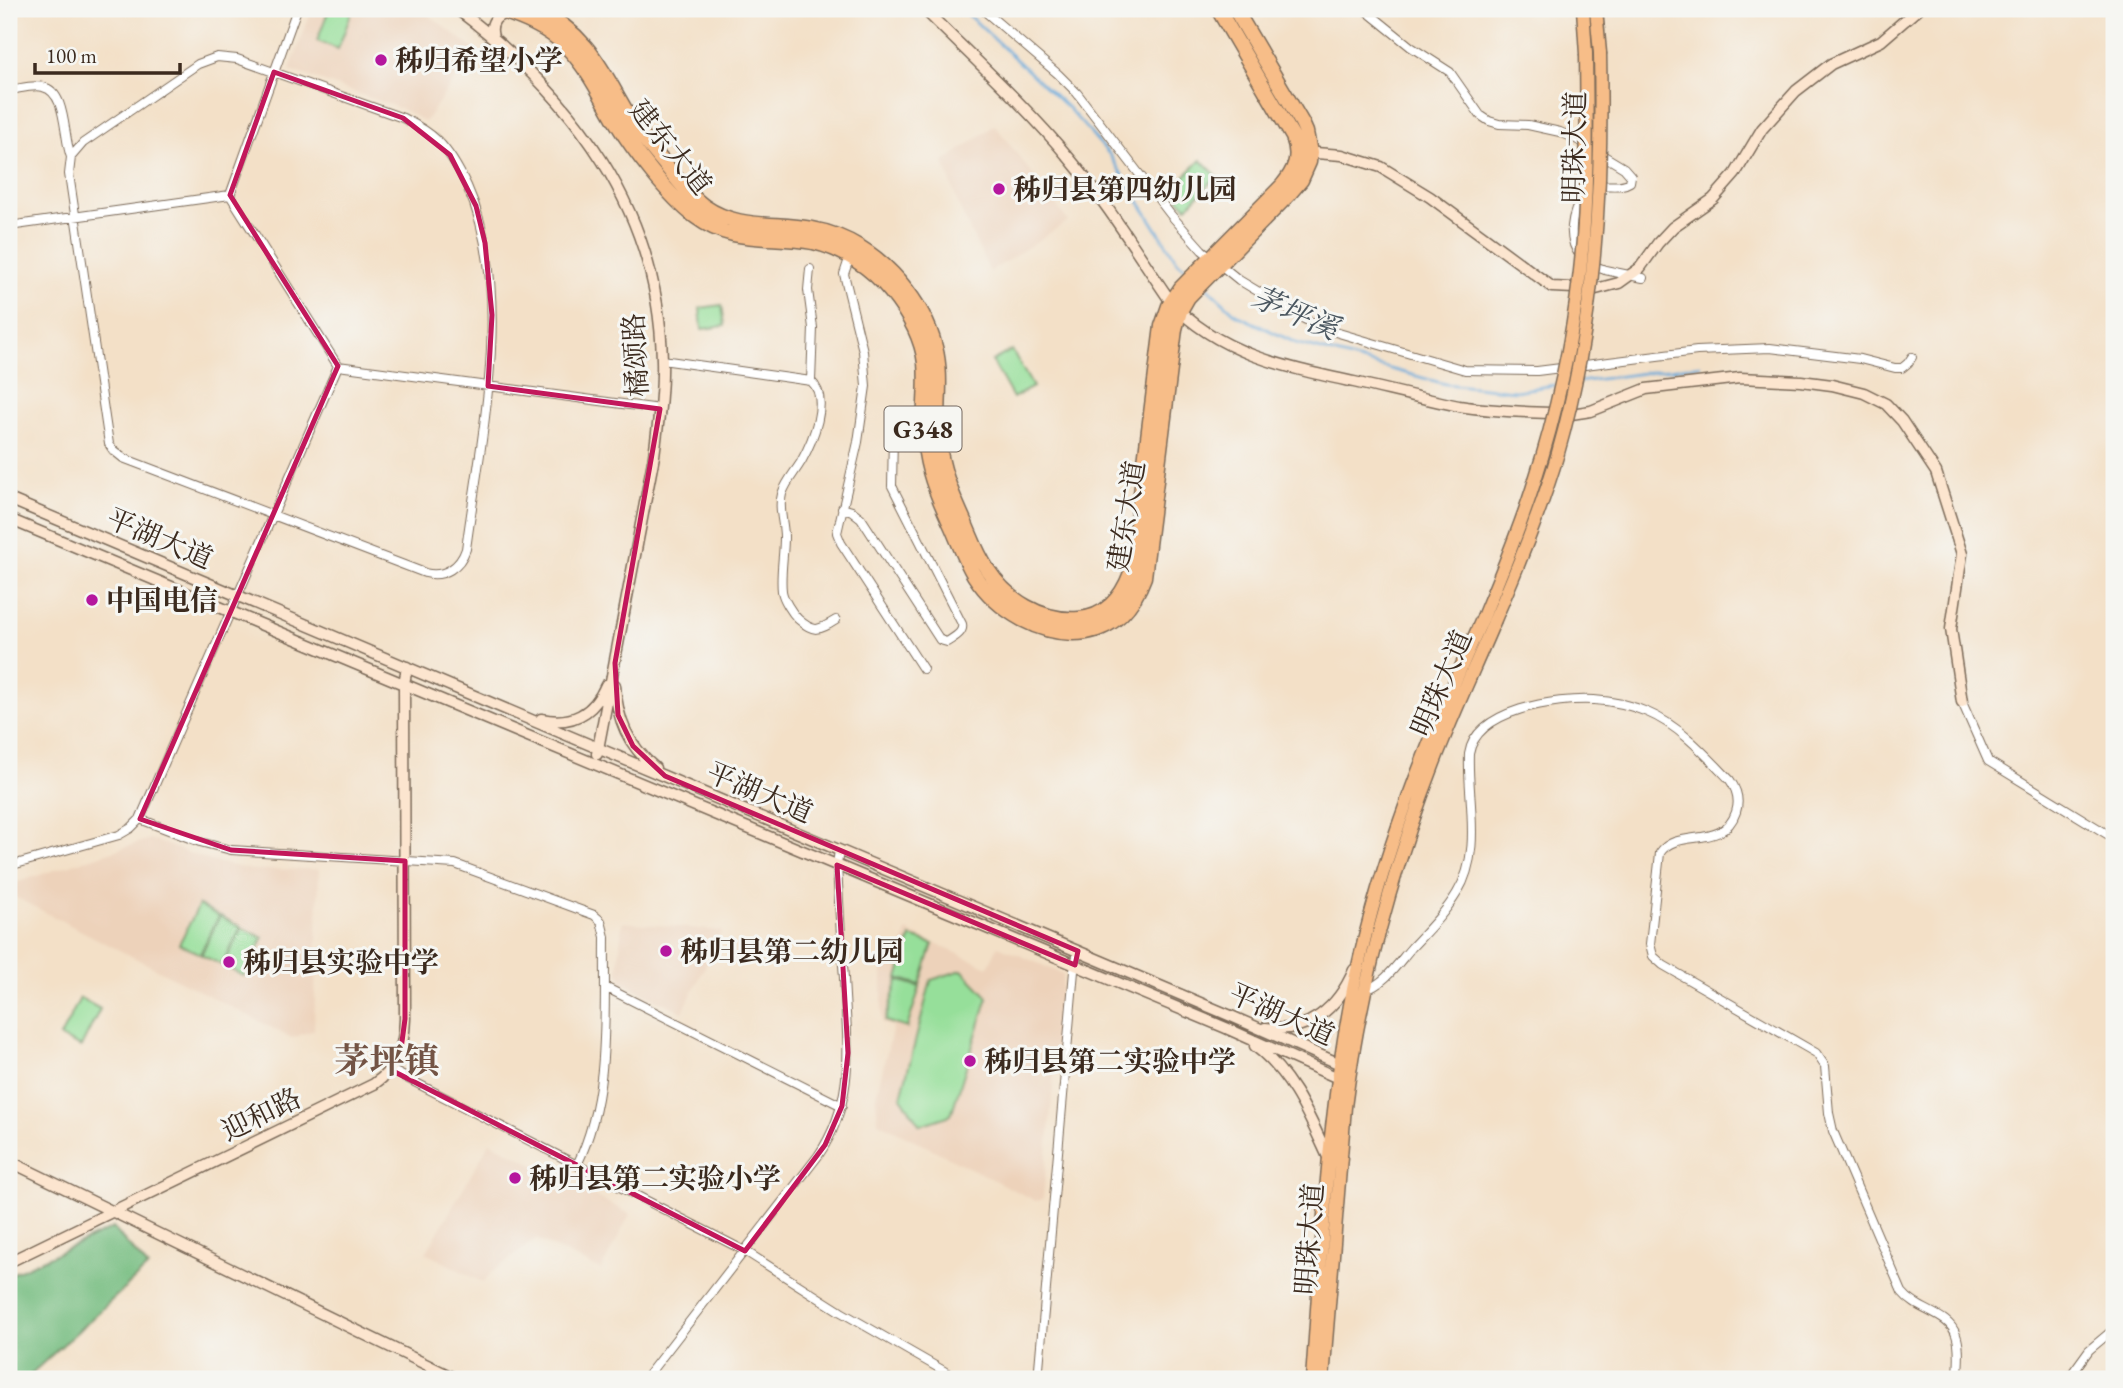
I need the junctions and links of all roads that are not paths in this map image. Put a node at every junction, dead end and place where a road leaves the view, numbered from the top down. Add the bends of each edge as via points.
1 (297, 9) edge
2 (457, 9) edge
3 (496, 9) edge
4 (536, 9) edge
5 (924, 9) edge
6 (982, 9) edge
7 (1218, 9) edge
8 (1235, 9) edge
9 (1364, 9) edge
10 (1583, 9) edge
11 (1596, 9) edge
12 (1919, 9) edge
13 (513, 14) junction
14 (493, 37) junction
15 (1593, 54) junction
16 (274, 72) junction
17 (9, 90) edge
18 (1304, 152) junction
19 (71, 157) junction
20 (230, 195) junction
21 (75, 217) junction
22 (9, 226) edge
23 (852, 250) junction
24 (1211, 265) junction
25 (810, 269) dead end
26 (1631, 275) junction
27 (1643, 278) dead end
28 (1175, 307) junction
29 (1912, 357) dead end
30 (662, 360) junction
31 (338, 366) junction
32 (811, 382) junction
33 (488, 386) junction
34 (660, 409) junction
35 (930, 429) junction
36 (9, 499) edge
37 (842, 508) junction
38 (273, 515) junction
39 (9, 519) edge
40 (237, 595) junction
41 (230, 611) junction
42 (1489, 619) junction
43 (836, 620) dead end
44 (615, 663) junction
45 (407, 667) junction
46 (923, 669) dead end
47 (404, 684) junction
48 (1962, 702) joint
49 (516, 713) junction
50 (599, 748) junction
51 (593, 763) junction
52 (665, 776) junction
53 (140, 819) junction
54 (2114, 835) edge
55 (839, 850) junction
56 (405, 861) junction
57 (837, 865) junction
58 (9, 866) edge
59 (1078, 951) junction
60 (1362, 951) junction
61 (1075, 965) junction
62 (604, 987) junction
63 (1364, 990) junction
64 (1231, 1016) junction
65 (1226, 1028) junction
66 (1340, 1064) junction
67 (391, 1070) junction
68 (1343, 1076) junction
69 (842, 1106) junction
70 (1328, 1157) junction
71 (9, 1161) edge
72 (577, 1165) junction
73 (113, 1212) junction
74 (745, 1251) junction
75 (9, 1262) edge
76 (2114, 1329) edge
77 (456, 1379) edge
78 (645, 1379) edge
79 (958, 1379) edge
80 (1038, 1379) edge
81 (1312, 1379) edge
82 (1323, 1379) edge
83 (1958, 1379) edge
84 (2068, 1379) edge

1 - 16 street
2 - 14 main road, 橘颂路
3 - 13 highway, 建东大道 / G348
4 - 23 highway, 建东大道 / G348 via 558,21 589,49 644,139 705,207 744,224 827,232
5 - 28 main road via 1069,159
6 - 24 street via 1077,93
7 - 18 highway
8 - 18 highway via 1302,123
9 - 26 street via 1450,72 1489,121 1560,132 1627,169 1631,176 1627,184 1601,185 1582,198 1574,216 1572,239 1578,254 1590,264
10 - 15 main road, 明珠大道
11 - 15 main road, 明珠大道
12 - 26 main road via 1881,41 1831,64 1796,91 1762,129 1735,174 1713,199 1673,227
13 - 14 main road via 495,19
13 - 23 highway, 建东大道 / G348 via 550,32 578,58 632,146 698,218 741,236
14 - 30 main road, 橘颂路 via 555,97 618,188 650,267
15 - 42 main road, 明珠大道, bridge via 1601,129 1592,275 1582,345 1548,487 1523,556
16 - 19 street via 227,57 208,60 83,143
16 - 20 street
16 - 33 street via 402,118 421,127 450,155 476,206 485,243 492,315
17 - 19 street via 43,87 54,92 60,100
18 - 24 highway, 建东大道 / G348 via 1287,180
18 - 26 main road via 1381,167 1430,197 1552,287 1596,289
19 - 21 street
20 - 21 street
20 - 31 street
21 - 22 street
21 - 38 street via 113,450 123,458
23 - 35 highway, 建东大道 / G348 via 880,261 911,295 926,320 938,363
23 - 37 street via 844,281 863,351 866,386
24 - 28 highway, 建东大道 / G348
24 - 29 street via 1315,324 1465,370 1537,371 1697,351 1770,348 1895,368 1902,368
25 - 32 street
26 - 27 street
28 - 35 highway, 建东大道 / G348 via 1162,326 1134,559 1126,586 1110,608 1085,619 1058,619 1033,611 1001,588 985,566 953,496
28 - 48 main road via 1217,338 1278,364 1488,410 1581,413 1646,389 1740,378 1832,385 1875,398 1894,411 1936,472 1962,554 1951,629
30 - 32 street
30 - 34 main road, 橘颂路
31 - 33 street
31 - 38 street
32 - 43 street via 820,393 815,430 780,505 782,594 796,617 812,629
33 - 34 street
33 - 38 street via 466,549 461,561 445,573 425,573
34 - 44 main road, 橘颂路
35 - 37 street via 903,430 893,436 892,486 962,624 960,632 947,642 940,640 861,518
36 - 40 main road, 平湖大道
37 - 46 street via 837,533 841,542
38 - 40 street
39 - 41 main road, 平湖大道
40 - 41 street
40 - 45 main road, 平湖大道
41 - 47 main road, 平湖大道
41 - 53 street
42 - 60 main road, 明珠大道 via 1400,816
42 - 63 main road, 明珠大道 via 1420,801
44 - 49 main road via 603,693 583,715 552,721
44 - 50 main road, 橘颂路
44 - 52 main road via 618,715 624,731
45 - 47 main road
45 - 49 main road, 平湖大道
47 - 51 main road, 平湖大道
47 - 56 main road
48 - 54 street via 1988,761
49 - 50 main road, 平湖大道
50 - 51 main road, 橘颂路
50 - 52 main road, 平湖大道
51 - 57 main road, 平湖大道
52 - 55 main road, 平湖大道
53 - 56 street via 230,850
53 - 58 street via 119,835
55 - 57 street
55 - 59 main road, 平湖大道
56 - 62 street via 466,867 594,915 604,928
56 - 67 main road via 405,1019 401,1049
57 - 61 main road, 平湖大道
57 - 69 street via 848,1054
59 - 61 street
59 - 64 main road, 平湖大道
60 - 64 main road via 1343,992 1330,1009 1312,1021 1272,1029
60 - 66 main road, 明珠大道
61 - 65 main road, 平湖大道
61 - 80 street
62 - 69 street
62 - 72 street via 603,1071 589,1135
63 - 68 main road, 明珠大道
63 - 83 street via 1380,983 1445,911 1463,883 1472,841 1469,754 1482,729 1501,717 1568,700 1620,704 1660,718 1730,780 1738,803 1732,820 1721,831 1669,844 1660,853 1650,944 1653,957 1822,1059 1833,1131 1902,1292 1915,1305 1946,1321 1956,1333
64 - 66 main road, 平湖大道
65 - 68 main road, 平湖大道
65 - 70 main road via 1264,1052 1283,1073
66 - 68 main road, 明珠大道
67 - 72 street
67 - 73 main road, 迎和路 via 374,1084
68 - 70 main road, 明珠大道
68 - 82 main road, 明珠大道
69 - 74 street via 825,1145
70 - 81 main road, 明珠大道
71 - 73 main road
72 - 74 street
73 - 75 main road, 迎和路
73 - 77 main road
74 - 78 street
74 - 79 street
76 - 84 street via 2089,1350

